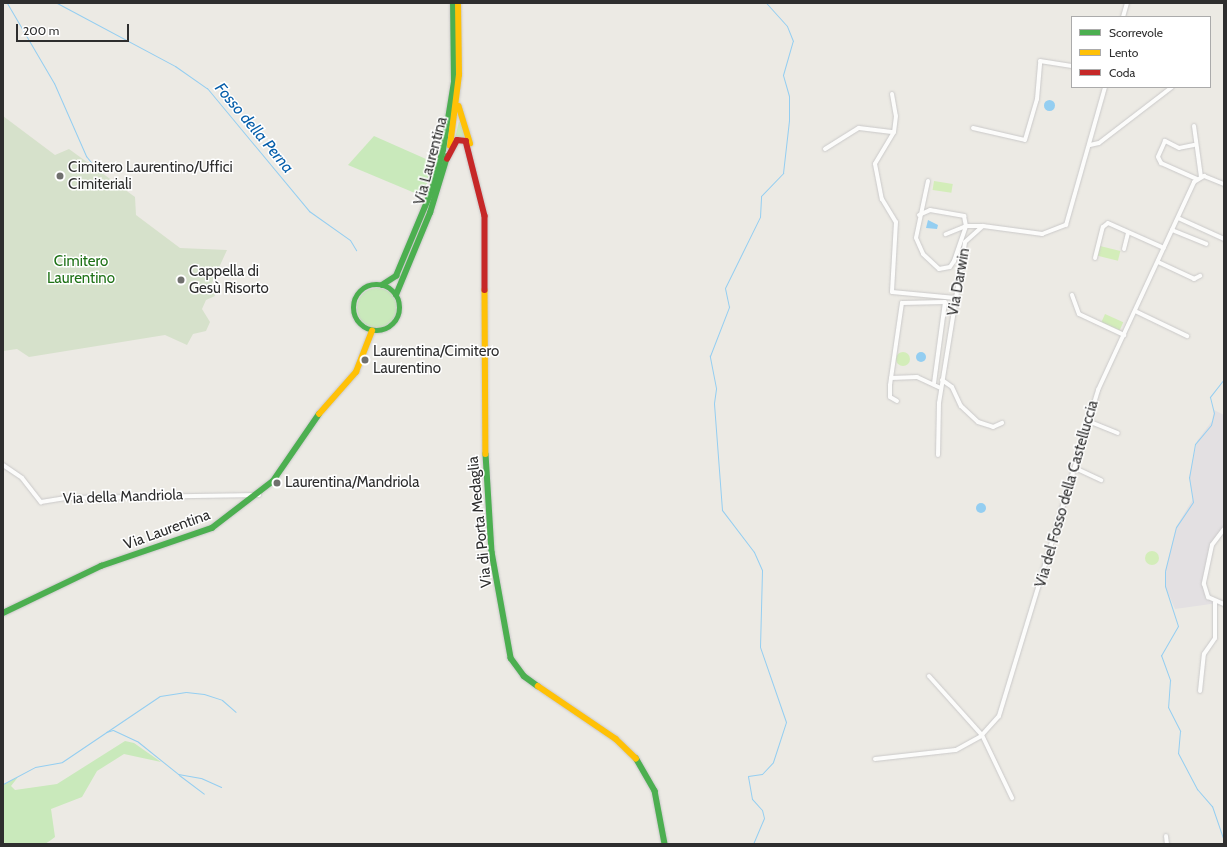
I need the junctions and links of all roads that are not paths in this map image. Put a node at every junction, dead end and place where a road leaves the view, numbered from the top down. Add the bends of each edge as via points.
1 (453, 3) edge
2 (458, 3) edge
3 (1127, 3) edge
4 (1123, 16) edge
5 (1071, 66) edge
6 (1105, 88) edge
7 (1171, 88) edge
8 (892, 94) dead end
9 (457, 98) junction
10 (1194, 126) dead end
11 (973, 128) dead end
12 (885, 131) junction
13 (894, 132) junction
14 (891, 139) junction
15 (1090, 145) junction
16 (1194, 145) junction
17 (825, 149) dead end
18 (471, 154) junction
19 (447, 159) junction
20 (1199, 178) junction
21 (928, 181) dead end
22 (1224, 184) edge
23 (919, 215) junction
24 (1178, 218) junction
25 (966, 226) junction
26 (983, 226) junction
27 (1172, 230) junction
28 (1128, 232) junction
29 (946, 234) dead end
30 (1224, 239) edge
31 (1206, 244) dead end
32 (1164, 248) junction
33 (1124, 250) dead end
34 (1095, 258) dead end
35 (1158, 262) junction
36 (1200, 276) dead end
37 (382, 285) junction
38 (396, 295) junction
39 (1072, 295) dead end
40 (956, 298) junction
41 (1135, 311) junction
42 (372, 331) junction
43 (1124, 335) junction
44 (1187, 336) dead end
45 (891, 378) junction
46 (942, 380) junction
47 (934, 383) junction
48 (941, 388) junction
49 (897, 401) dead end
50 (1088, 421) junction
51 (1002, 423) dead end
52 (1118, 433) dead end
53 (938, 455) dead end
54 (3, 465) edge
55 (1074, 468) junction
56 (1101, 480) dead end
57 (259, 495) junction
58 (1224, 529) edge
59 (1215, 602) junction
60 (1224, 604) edge
61 (3, 612) edge
62 (929, 676) dead end
63 (1200, 691) dead end
64 (982, 735) junction
65 (874, 759) dead end
66 (1012, 798) dead end
67 (1166, 836) dead end
68 (664, 844) edge
69 (1167, 844) edge

1 - 37 main road, Via Laurentina via 454,82 444,150 432,190 396,276
2 - 9 main road, Via Laurentina
3 - 4 street
5 - 11 street via 1040,61 1037,99 1026,140
6 - 15 street
7 - 15 street via 1099,143
8 - 13 street via 896,116
9 - 18 main road, Via di Porta Medaglia
9 - 19 main road, Via Laurentina
10 - 16 street
12 - 13 street
12 - 14 street
12 - 17 street via 859,128
13 - 14 street
14 - 40 street via 875,164 882,199 896,222 892,292
15 - 26 street via 1071,216 1063,228 1042,234
16 - 20 street
16 - 20 street via 1179,148 1165,141 1158,157 1161,163
18 - 19 main road, Via di Porta Medaglia via 466,141 460,139
18 - 68 main road, Via di Porta Medaglia via 486,226 484,426 492,552 511,658 524,676 616,739 637,759 655,791
19 - 38 main road, Via Laurentina via 430,213
20 - 22 street
20 - 24 street, Via del Fosso della Castelluccia
21 - 23 street
23 - 25 street via 930,210 961,215
23 - 25 street via 916,229 918,246 939,270 950,267 954,262
24 - 27 street, Via del Fosso della Castelluccia
24 - 30 street
25 - 26 street
25 - 29 street
26 - 40 street, Via Darwin via 965,242
27 - 31 street
27 - 32 street, Via del Fosso della Castelluccia
28 - 32 street
28 - 33 street
28 - 34 street via 1104,225
32 - 35 street, Via del Fosso della Castelluccia
35 - 36 street via 1194,280
35 - 41 street, Via del Fosso della Castelluccia
37 - 38 main road
37 - 42 main road via 367,287 354,304 360,324
38 - 42 main road via 400,306 398,318 384,330
39 - 43 street via 1079,314
40 - 46 street, Via Darwin
41 - 43 street, Via del Fosso della Castelluccia
41 - 44 street
42 - 57 main road, Via Laurentina via 356,372 312,422 277,476
43 - 50 street, Via del Fosso della Castelluccia
45 - 47 street via 906,375
45 - 47 street via 901,304 945,302
45 - 49 street via 890,394
46 - 48 street, Via Darwin
46 - 51 street via 956,391 962,406 974,419 993,427
47 - 48 street
48 - 53 street, Via Darwin
50 - 52 street
50 - 55 street, Via del Fosso della Castelluccia
54 - 57 street, Via della Mandriola via 24,480 41,502 66,498
55 - 56 street
55 - 64 street, Via del Fosso della Castelluccia via 1007,699 999,716
57 - 61 main road, Via Laurentina via 212,528 101,566
58 - 59 street via 1213,542 1204,578 1206,592
59 - 60 street
59 - 63 street via 1215,639 1204,654
62 - 64 street
64 - 65 street, Via del Fosso della Castelluccia via 949,752
64 - 66 street
67 - 69 street

